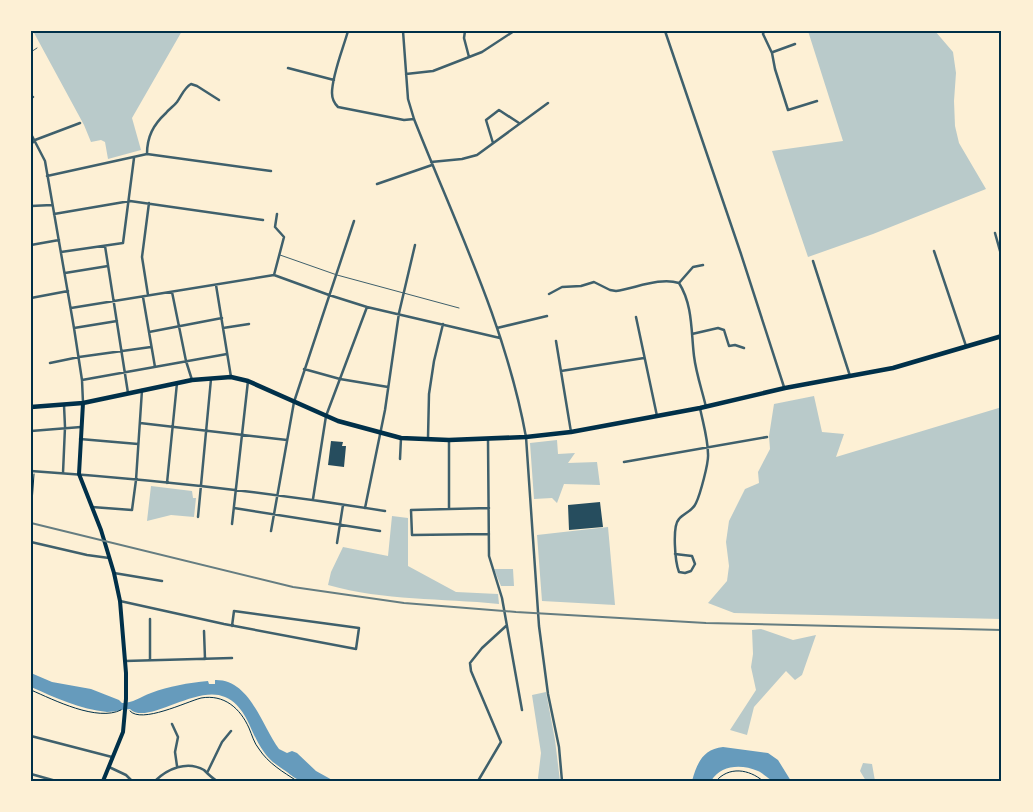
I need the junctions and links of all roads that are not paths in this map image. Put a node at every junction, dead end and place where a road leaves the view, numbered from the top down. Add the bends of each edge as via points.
1 (348, 31) edge
2 (403, 31) edge
3 (465, 31) edge
4 (514, 31) edge
5 (665, 31) edge
6 (764, 31) edge
7 (795, 44) dead end
8 (37, 48) dead end
9 (31, 52) edge
10 (772, 52) junction
11 (468, 57) junction
12 (288, 68) dead end
13 (406, 74) junction
14 (334, 80) junction
15 (219, 100) dead end
16 (817, 101) dead end
17 (548, 102) dead end
18 (414, 119) junction
19 (80, 123) dead end
20 (519, 123) junction
21 (31, 134) edge
22 (35, 140) junction
23 (493, 143) junction
24 (31, 144) edge
25 (147, 154) junction
26 (134, 158) junction
27 (431, 163) junction
28 (271, 171) dead end
29 (47, 176) junction
30 (377, 184) dead end
31 (130, 200) junction
32 (150, 203) junction
33 (52, 205) junction
34 (31, 206) edge
35 (54, 214) junction
36 (276, 214) dead end
37 (263, 220) dead end
38 (354, 221) dead end
39 (994, 233) dead end
40 (58, 240) junction
41 (31, 245) edge
42 (415, 245) dead end
43 (105, 246) junction
44 (934, 250) dead end
45 (61, 252) junction
46 (280, 255) junction
47 (1002, 258) edge
48 (813, 261) dead end
49 (702, 265) dead end
50 (108, 266) junction
51 (65, 273) junction
52 (274, 275) junction
53 (337, 275) junction
54 (679, 283) junction
55 (216, 285) junction
56 (68, 291) junction
57 (172, 292) junction
58 (404, 293) junction
59 (549, 294) dead end
60 (329, 295) junction
61 (143, 296) junction
62 (148, 296) junction
63 (31, 298) edge
64 (114, 301) junction
65 (367, 307) junction
66 (71, 308) junction
67 (459, 308) dead end
68 (399, 314) junction
69 (547, 316) dead end
70 (636, 317) dead end
71 (222, 318) junction
72 (117, 321) junction
73 (249, 324) dead end
74 (443, 324) junction
75 (179, 326) junction
76 (74, 328) junction
77 (223, 328) junction
78 (497, 328) junction
79 (149, 332) junction
80 (692, 334) junction
81 (1002, 336) edge
82 (501, 338) junction
83 (556, 341) dead end
84 (151, 347) junction
85 (744, 348) dead end
86 (966, 348) junction
87 (122, 351) junction
88 (227, 354) junction
89 (79, 357) junction
90 (644, 358) junction
91 (186, 361) junction
92 (50, 363) dead end
93 (155, 367) junction
94 (304, 369) junction
95 (561, 371) junction
96 (125, 373) junction
97 (850, 376) junction
98 (231, 377) junction
99 (211, 378) junction
100 (340, 379) junction
101 (82, 380) junction
102 (192, 380) junction
103 (248, 381) junction
104 (177, 383) junction
105 (388, 387) junction
106 (785, 388) junction
107 (142, 390) junction
108 (128, 394) junction
109 (294, 402) junction
110 (83, 403) junction
111 (64, 405) junction
112 (31, 407) edge
113 (706, 407) junction
114 (700, 408) junction
115 (326, 416) junction
116 (657, 416) junction
117 (140, 423) junction
118 (65, 427) junction
119 (81, 427) junction
120 (173, 427) junction
121 (31, 431) edge
122 (206, 431) junction
123 (571, 432) junction
124 (380, 433) junction
125 (242, 435) junction
126 (526, 437) junction
127 (766, 437) dead end
128 (401, 438) junction
129 (488, 438) junction
130 (80, 439) junction
131 (287, 440) junction
132 (428, 440) junction
133 (449, 440) junction
134 (138, 444) junction
135 (708, 448) junction
136 (400, 459) dead end
137 (624, 462) dead end
138 (33, 471) edge
139 (63, 473) junction
140 (80, 474) junction
141 (136, 480) junction
142 (167, 484) junction
143 (200, 487) junction
144 (236, 491) junction
145 (277, 496) junction
146 (313, 500) junction
147 (342, 505) junction
148 (92, 507) junction
149 (234, 508) junction
150 (365, 508) junction
151 (489, 508) junction
152 (449, 509) junction
153 (385, 511) dead end
154 (274, 514) junction
155 (198, 517) dead end
156 (232, 524) dead end
157 (339, 524) junction
158 (271, 531) dead end
159 (380, 531) dead end
160 (489, 534) junction
161 (31, 542) edge
162 (337, 543) dead end
163 (675, 554) junction
164 (110, 558) junction
165 (114, 573) junction
166 (162, 581) dead end
167 (120, 601) junction
168 (150, 619) dead end
169 (506, 624) junction
170 (232, 626) junction
171 (204, 631) dead end
172 (232, 658) dead end
173 (205, 659) junction
174 (150, 660) junction
175 (125, 661) junction
176 (522, 710) dead end
177 (172, 724) dead end
178 (231, 731) dead end
179 (32, 736) edge
180 (31, 741) edge
181 (113, 757) junction
182 (177, 766) junction
183 (109, 767) junction
184 (207, 773) junction
185 (31, 774) edge
186 (56, 781) edge
187 (103, 781) edge
188 (132, 781) edge
189 (155, 781) edge
190 (217, 781) edge
191 (478, 781) edge
192 (562, 781) edge

1 - 14 street
2 - 13 street
3 - 11 street
4 - 11 street via 482,52
5 - 106 street
6 - 10 street
7 - 10 street
8 - 9 lane
10 - 16 street via 788,110
11 - 13 street via 433,70
12 - 14 street
13 - 18 street
14 - 18 street via 333,102 338,107 404,120
15 - 25 street via 198,86 191,84 186,87 176,105 150,132
17 - 20 street
18 - 27 street
19 - 22 street
20 - 23 street
20 - 23 street via 499,110 486,120
21 - 22 street
22 - 24 street
22 - 29 street via 42,153
23 - 27 street via 477,155
25 - 26 street
25 - 28 street
26 - 29 street
26 - 31 street
27 - 30 street
27 - 78 street
29 - 33 street
31 - 32 street
31 - 35 street
31 - 43 street via 123,243
32 - 37 street
32 - 62 street via 142,257
33 - 34 street
33 - 35 street
35 - 40 street
36 - 46 street via 275,227 284,237
38 - 53 street
39 - 47 street
40 - 41 street
40 - 45 street
42 - 58 street
43 - 45 street
43 - 50 street
44 - 86 street
45 - 51 street
46 - 52 street
46 - 53 lane
48 - 97 street
49 - 54 street via 693,267
50 - 51 street
50 - 64 street
51 - 56 street
52 - 55 street
52 - 60 street
53 - 58 lane
53 - 60 street
54 - 59 street via 660,282 616,291 594,282
54 - 80 street via 684,291
55 - 57 street
55 - 71 street
56 - 63 street
56 - 66 street
57 - 62 street
57 - 75 street
58 - 67 lane
58 - 68 street
60 - 65 street
60 - 94 street
61 - 62 street
61 - 64 street
61 - 79 street
64 - 66 street
64 - 72 street
65 - 68 street
65 - 100 street
66 - 76 street
68 - 74 street
68 - 105 street
69 - 78 street
70 - 90 street
71 - 75 street
71 - 77 street
72 - 76 street
72 - 87 street
73 - 77 street
74 - 82 street
74 - 132 street via 434,361
75 - 79 street
75 - 91 street
76 - 89 street
77 - 88 street
78 - 82 street
79 - 84 street
80 - 85 street via 718,328 724,330 730,346
80 - 113 street via 694,358
81 - 86 highway
82 - 126 street
83 - 95 street
84 - 87 street
84 - 93 street
86 - 97 highway
87 - 89 street
87 - 96 street
88 - 91 street
88 - 98 street
89 - 92 street
89 - 101 street
90 - 95 street
90 - 116 street
91 - 93 street
91 - 102 street
93 - 96 street
94 - 100 street
94 - 109 street
95 - 123 street
96 - 101 street
96 - 108 street
97 - 106 highway
98 - 99 highway
98 - 103 highway
99 - 102 highway
99 - 122 street
100 - 105 street
100 - 115 street
101 - 110 street
102 - 104 highway
103 - 109 highway
103 - 125 street
104 - 107 highway
104 - 120 street
105 - 124 street
106 - 113 highway
107 - 108 highway
107 - 117 street
108 - 110 highway
109 - 115 highway
109 - 131 street
110 - 111 highway
110 - 119 main road
111 - 112 highway
111 - 118 street
113 - 114 highway
114 - 116 highway
114 - 135 street
115 - 124 highway
115 - 146 street
116 - 123 highway
117 - 120 street
117 - 134 street
118 - 119 street
118 - 121 street
118 - 139 street
119 - 130 main road
120 - 122 street
120 - 142 street
122 - 125 street
122 - 143 street
123 - 126 highway
124 - 128 highway
124 - 150 street
125 - 131 street
125 - 144 street
126 - 129 highway
126 - 192 street via 539,626
127 - 135 street
128 - 132 highway
128 - 136 street
129 - 133 highway
129 - 151 street
130 - 134 street
130 - 140 main road
131 - 145 street
132 - 133 highway
133 - 152 street
134 - 141 street
135 - 137 street
135 - 163 street via 709,457 696,504 678,520
138 - 139 street
139 - 140 street
140 - 141 street
140 - 148 main road
141 - 142 street
141 - 148 street via 132,510
142 - 143 street
143 - 144 street
143 - 155 street
144 - 145 street
144 - 149 street
145 - 146 street
145 - 154 street
146 - 147 street
147 - 150 street
147 - 157 street
148 - 164 main road
149 - 154 street
149 - 156 street
150 - 153 street
151 - 152 street
151 - 160 street
152 - 160 street via 411,510 412,535
154 - 157 street
154 - 158 street
157 - 159 street
157 - 162 street
160 - 169 street via 490,563 502,598
161 - 164 street via 87,556
163 - 163 street via 692,556 695,564 691,571 679,572
164 - 165 main road
165 - 166 street
165 - 167 main road
167 - 170 street
167 - 175 main road
168 - 174 street
169 - 176 street
169 - 191 street via 470,663 501,742
170 - 170 street via 234,611 359,628 356,649
171 - 173 street
172 - 173 street
173 - 174 street
174 - 175 street
175 - 181 main road via 125,717
177 - 182 street via 178,737
178 - 184 street
179 - 180 street
179 - 181 street
181 - 183 main road
182 - 184 street via 202,769
182 - 189 street
183 - 187 main road
183 - 188 street
184 - 190 street
185 - 186 street

